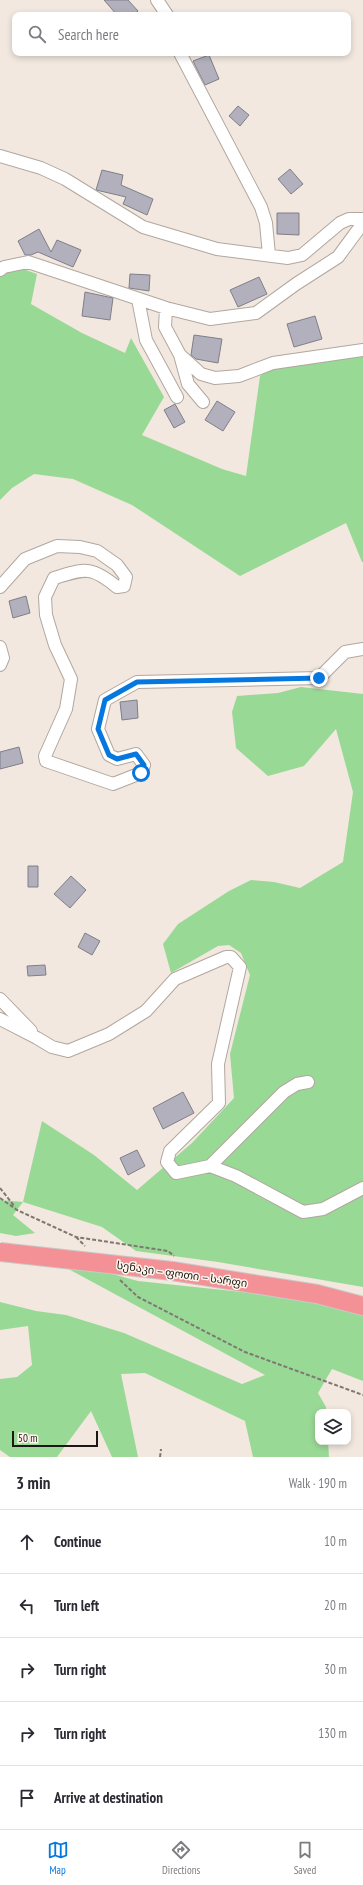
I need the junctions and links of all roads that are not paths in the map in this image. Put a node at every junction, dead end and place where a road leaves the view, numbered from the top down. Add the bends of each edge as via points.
1 (157, 0) edge
2 (165, 12) edge
3 (182, 56) edge
4 (0, 156) edge
5 (363, 219) edge
6 (363, 224) edge
7 (270, 255) junction
8 (0, 270) edge
9 (138, 299) junction
10 (166, 308) junction
11 (363, 350) edge
12 (180, 355) junction
13 (177, 397) dead end
14 (204, 402) dead end
15 (0, 587) edge
16 (0, 647) edge
17 (363, 649) edge
18 (0, 665) edge
19 (0, 999) edge
20 (0, 1019) edge
21 (37, 1038) junction
22 (308, 1082) dead end
23 (210, 1166) junction
24 (363, 1188) edge
25 (0, 1252) edge
26 (363, 1306) edge

1 - 2 street
3 - 7 street via 261,207
4 - 7 street via 41,168 65,179 143,227 217,248
5 - 7 street via 348,219 340,223 302,254 288,258
6 - 10 street via 338,257 256,313 210,318
8 - 9 street via 28,262
9 - 10 street
9 - 13 street via 146,340
10 - 12 street via 165,327
11 - 12 street via 273,363 239,376 215,378 201,374
12 - 14 street via 188,384
15 - 17 street via 25,558 57,546 97,551 117,565 126,577 124,586 117,587 103,576 84,569 54,578 45,597 46,615 55,645 71,678 66,709 45,756 46,761 113,784 141,773 144,765 136,754 117,759 109,755 98,729 105,700 137,682 319,678 345,652
16 - 18 street via 3,658
19 - 21 street
20 - 21 street
21 - 23 street via 52,1048 68,1051 109,1034 146,1011 175,978 231,957 240,967 218,1064 219,1103 170,1151 167,1162 176,1173
22 - 23 street via 297,1084 284,1092
23 - 24 street via 236,1176 303,1212 323,1209
25 - 26 highway, სენაკი — ფოთი — სარფი, bridge via 176,1266 317,1294

